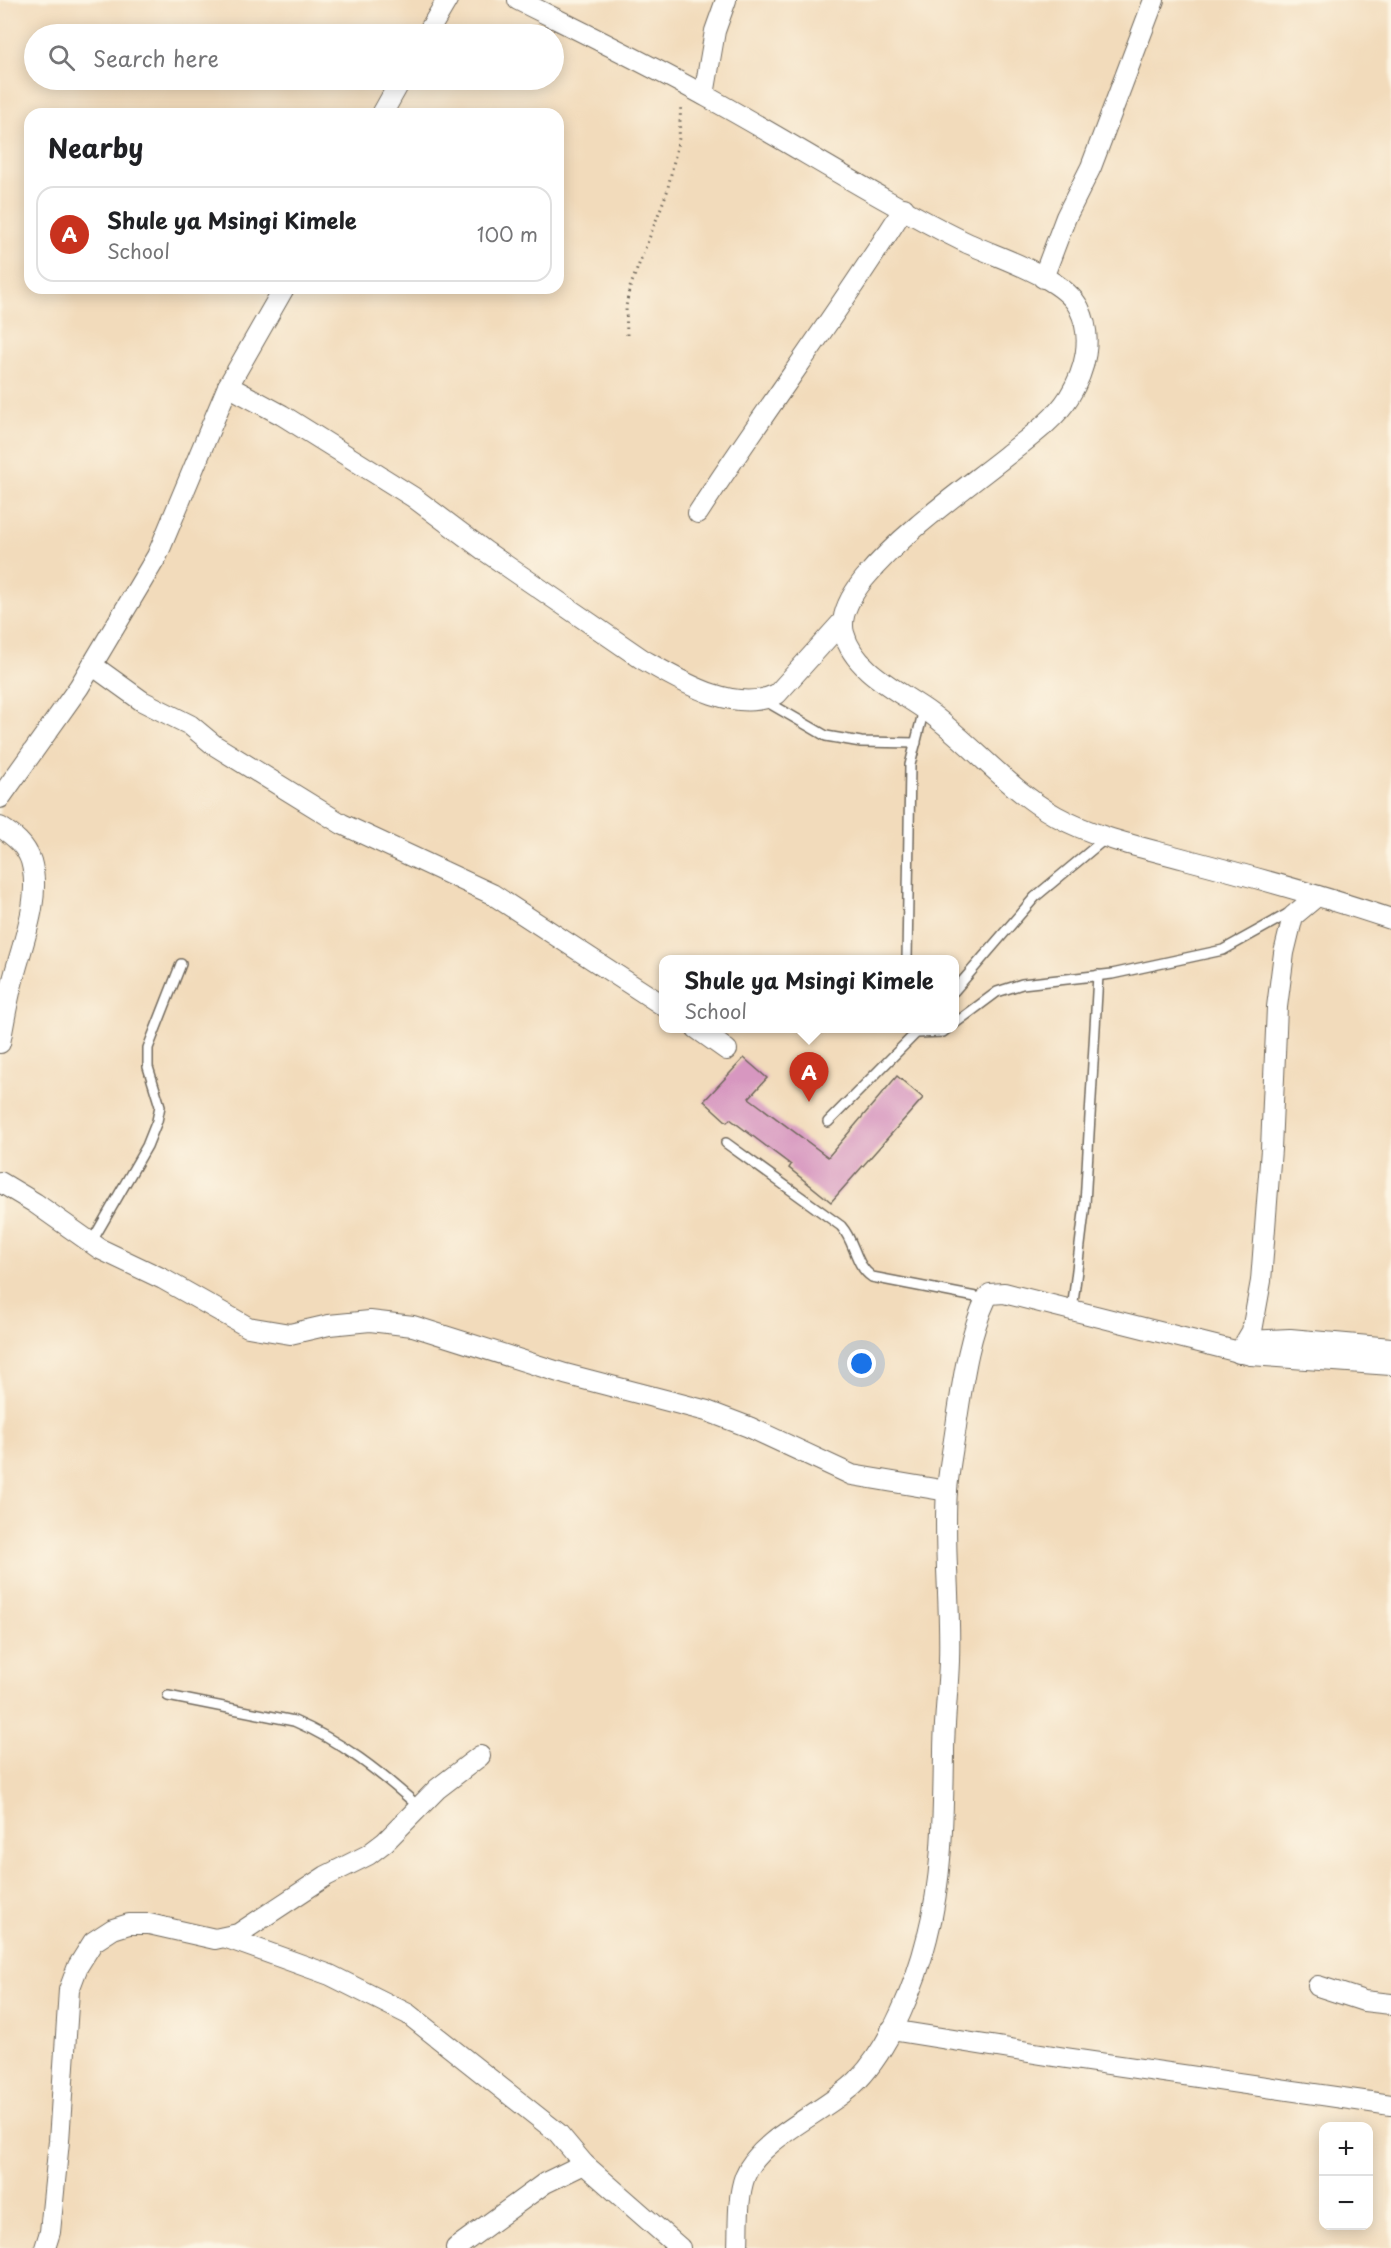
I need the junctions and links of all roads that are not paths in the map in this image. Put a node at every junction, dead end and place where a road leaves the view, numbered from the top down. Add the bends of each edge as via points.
1 (447, 0) edge
2 (518, 0) edge
3 (726, 0) edge
4 (1154, 0) edge
5 (433, 24) edge
6 (395, 90) edge
7 (704, 95) junction
8 (385, 108) edge
9 (904, 208) junction
10 (1043, 278) junction
11 (281, 294) edge
12 (228, 386) junction
13 (698, 513) dead end
14 (842, 622) junction
15 (92, 665) junction
16 (764, 700) junction
17 (924, 709) junction
18 (916, 743) junction
19 (0, 798) edge
20 (0, 827) edge
21 (1106, 838) junction
22 (1317, 896) junction
23 (1299, 908) junction
24 (1391, 919) edge
25 (907, 955) edge
26 (181, 964) dead end
27 (1098, 975) junction
28 (959, 985) edge
29 (659, 1003) edge
30 (959, 1020) edge
31 (702, 1033) edge
32 (907, 1033) edge
33 (917, 1033) edge
34 (0, 1043) edge
35 (907, 1044) junction
36 (727, 1050) dead end
37 (828, 1122) dead end
38 (726, 1143) dead end
39 (2, 1179) edge
40 (91, 1243) junction
41 (986, 1299) junction
42 (1072, 1311) junction
43 (1243, 1347) junction
44 (1391, 1348) edge
45 (1391, 1365) edge
46 (947, 1491) junction
47 (168, 1696) dead end
48 (480, 1756) dead end
49 (418, 1806) junction
50 (227, 1938) junction
51 (1318, 1986) dead end
52 (1391, 2004) edge
53 (891, 2030) junction
54 (1391, 2105) edge
55 (584, 2164) junction
56 (45, 2248) edge
57 (456, 2248) edge
58 (680, 2248) edge
59 (738, 2248) edge

1 - 5 street
2 - 7 street
3 - 7 street via 715,31
4 - 10 street via 1091,167 1066,217
6 - 8 street
7 - 9 street
9 - 10 street via 960,240
9 - 13 street
10 - 14 street via 1069,294 1081,310 1088,339 1083,368 1067,401 1038,430 876,564 854,591
11 - 12 street
12 - 15 street via 157,556
12 - 16 street via 358,461 484,551 672,676 723,696
14 - 16 street via 777,694
14 - 17 street via 852,651 891,690
15 - 19 street
15 - 29 street via 142,701 190,725 214,745 342,824 492,894
16 - 18 lane via 826,736 861,742
17 - 18 lane
17 - 21 street via 1022,793 1056,816
18 - 25 lane via 910,765
20 - 34 street via 16,837 30,860 33,890
21 - 22 street
21 - 28 lane via 1035,897
22 - 23 street
22 - 24 street
23 - 27 lane via 1223,950
23 - 43 street via 1288,929 1277,1007 1261,1281 1252,1331
26 - 40 lane via 148,1048 148,1067 160,1106 157,1121 147,1146
27 - 30 lane via 1022,984 997,992
27 - 42 lane via 1085,1204
31 - 36 street
32 - 35 lane
33 - 35 lane
35 - 37 lane
38 - 41 lane via 841,1226 854,1244 857,1261 872,1277
39 - 40 street
40 - 46 street via 248,1327 290,1334 370,1321 413,1326 565,1374 707,1411 852,1475
41 - 42 street via 990,1294 1004,1293
41 - 46 street via 966,1370
42 - 43 street
43 - 44 street via 1290,1340
43 - 45 street
46 - 53 street via 949,1661 944,1725 944,1828 927,1938
47 - 49 lane via 294,1721 363,1760
48 - 49 street
49 - 50 street via 402,1826 368,1855 326,1876 257,1923
50 - 55 street via 330,1975 408,2014 558,2133
50 - 56 street via 129,1924 93,1942 78,1966 69,1990 58,2152
51 - 52 street via 1364,2001
53 - 54 street
53 - 59 street via 879,2054 858,2080 830,2105 791,2127 754,2162 745,2175 741,2195
55 - 57 street via 545,2183
55 - 58 street

